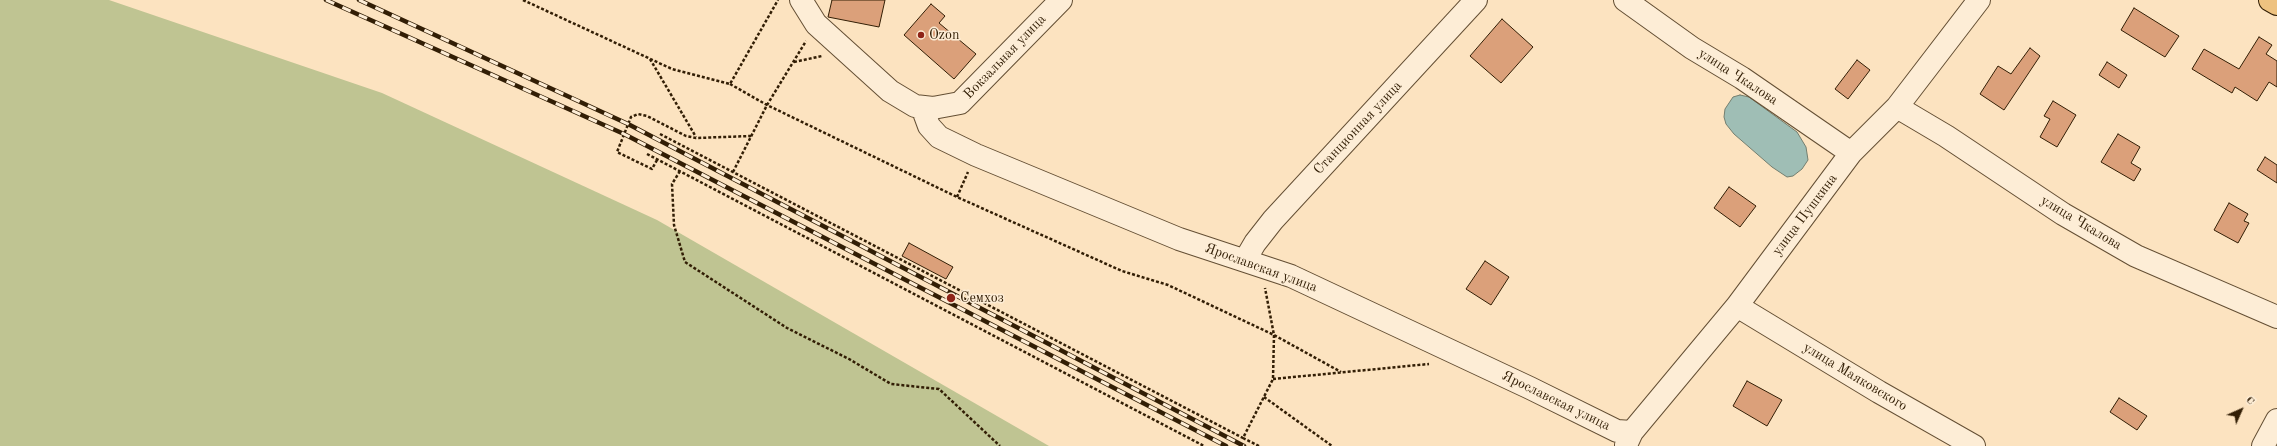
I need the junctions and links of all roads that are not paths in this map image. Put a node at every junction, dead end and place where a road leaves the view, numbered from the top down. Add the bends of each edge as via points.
1 (801, 0) edge
2 (1061, 0) edge
3 (1476, 0) edge
4 (1625, 0) edge
5 (1980, 0) edge
6 (2270, 0) edge
7 (2277, 4) edge
8 (922, 107) junction
9 (1897, 107) junction
10 (1851, 153) junction
11 (1249, 261) junction
12 (1737, 306) junction
13 (2277, 317) edge
14 (2277, 420) edge
15 (1629, 439) edge
16 (1974, 446) edge
17 (2263, 446) edge

1 - 8 street via 816,24 890,91 915,106
2 - 8 street, Вокзальная улица via 960,103 932,108
3 - 11 street, Станционная улица via 1273,220 1255,242
4 - 10 street, улица Чкалова via 1692,48 1742,78
5 - 9 street, улица Пушкина
6 - 7 main road
8 - 11 street, Ярославская улица via 929,126 939,138 1179,239
9 - 10 street, улица Пушкина
9 - 13 street, улица Чкалова via 1953,140 2063,214 2136,256
10 - 12 street, улица Пушкина
11 - 15 street, Ярославская улица via 1298,279 1524,385
12 - 15 street, улица Пушкина
12 - 16 street, улица Маяковского
14 - 17 street

